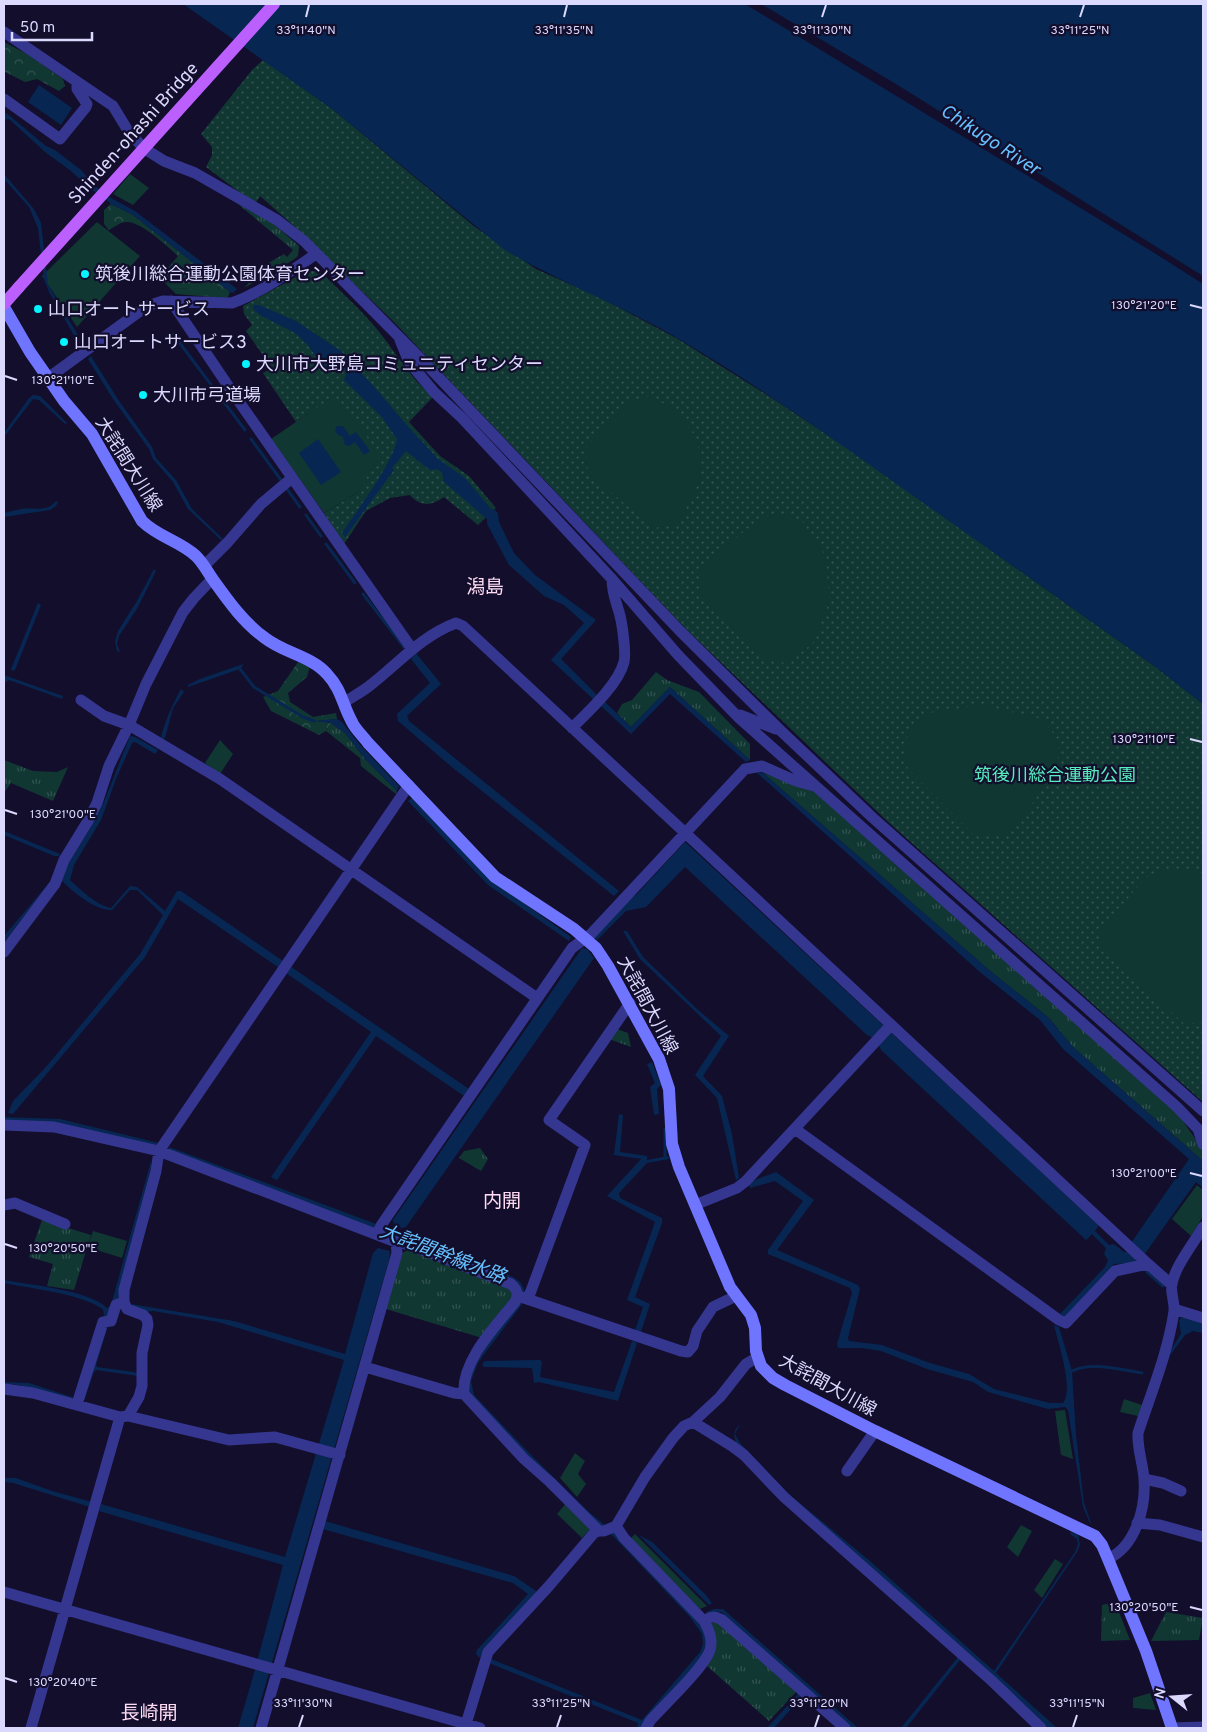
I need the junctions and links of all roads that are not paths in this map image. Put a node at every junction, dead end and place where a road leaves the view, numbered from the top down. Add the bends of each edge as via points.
1 (274, 4) edge
2 (4, 32) edge
3 (77, 83) junction
4 (4, 99) edge
5 (316, 254) junction
6 (171, 301) junction
7 (4, 305) edge
8 (398, 336) junction
9 (48, 378) junction
10 (292, 478) junction
11 (204, 565) junction
12 (212, 579) junction
13 (612, 579) junction
14 (412, 649) junction
15 (81, 700) dead end
16 (344, 702) junction
17 (734, 712) junction
18 (129, 726) junction
19 (572, 728) junction
20 (781, 731) junction
21 (409, 785) junction
22 (818, 787) junction
23 (846, 792) junction
24 (684, 833) junction
25 (351, 870) junction
26 (585, 938) junction
27 (4, 952) edge
28 (537, 998) junction
29 (630, 1003) junction
30 (890, 1026) junction
31 (1203, 1111) edge
32 (4, 1125) edge
33 (795, 1128) junction
34 (1200, 1131) edge
35 (1203, 1144) edge
36 (162, 1148) junction
37 (4, 1205) edge
38 (695, 1205) junction
39 (65, 1224) dead end
40 (1203, 1227) edge
41 (380, 1229) junction
42 (396, 1242) junction
43 (1145, 1262) junction
44 (1172, 1284) junction
45 (736, 1296) junction
46 (523, 1298) junction
47 (124, 1302) junction
48 (1174, 1309) junction
49 (1203, 1318) edge
50 (758, 1357) junction
51 (365, 1367) junction
52 (4, 1389) edge
53 (464, 1394) junction
54 (77, 1404) junction
55 (124, 1416) junction
56 (693, 1422) junction
57 (875, 1431) junction
58 (340, 1455) junction
59 (847, 1471) dead end
60 (1144, 1479) junction
61 (1181, 1490) dead end
62 (1138, 1524) junction
63 (608, 1529) junction
64 (1203, 1537) edge
65 (1108, 1559) junction
66 (4, 1592) edge
67 (65, 1609) junction
68 (700, 1616) junction
69 (276, 1670) junction
70 (466, 1724) junction
71 (1203, 1727) edge
72 (31, 1728) edge
73 (261, 1728) edge
74 (480, 1728) edge
75 (646, 1728) edge
76 (845, 1728) edge
77 (1042, 1728) edge
78 (1172, 1728) edge

1 - 7 main road, Shinden-ohashi Bridge, bridge
2 - 3 street
3 - 4 street via 77,89 87,104 60,139
3 - 5 street via 113,106 130,134 145,149 164,161 195,173 277,220
5 - 6 street via 242,300 232,303
5 - 8 street
6 - 9 street via 147,306
6 - 10 street
7 - 9 main road, 大詫間大川線
8 - 13 street via 409,362 434,392
8 - 20 street via 680,631
9 - 11 main road, 大詫間大川線 via 92,434 142,521 160,536 185,547
10 - 11 street via 261,504
10 - 14 street
11 - 12 main road, 大詫間大川線
12 - 16 main road, 大詫間大川線 via 255,631 326,673
12 - 18 street via 183,612 146,684
13 - 17 street via 678,655
13 - 19 street via 612,592 622,621 625,660 603,697
14 - 16 street via 367,688
14 - 19 street via 439,630 456,623 463,626
15 - 18 street via 104,716
16 - 21 main road, 大詫間大川線 via 352,722 368,743
17 - 20 street
17 - 22 street
18 - 25 street via 220,779
18 - 27 street via 109,766 97,803 64,860 55,884
19 - 24 street
20 - 23 street
21 - 25 street
21 - 26 main road, 大詫間大川線 via 495,878
22 - 23 street
22 - 24 street via 762,766 744,769
22 - 34 street
23 - 31 street
24 - 26 street
24 - 30 street
25 - 28 street
25 - 36 street
26 - 28 street via 572,948
26 - 29 main road, 大詫間大川線 via 596,948
28 - 41 street
29 - 38 main road, 大詫間大川線 via 659,1059 669,1088 672,1144
29 - 46 street via 549,1120 585,1145
30 - 33 street
30 - 43 street
32 - 36 street via 54,1127
33 - 38 street via 737,1188
33 - 43 street via 1066,1323 1116,1271
34 - 35 street
36 - 41 street
36 - 47 street via 124,1290
37 - 39 street via 15,1203
38 - 45 main road, 大詫間大川線
40 - 44 street
41 - 42 street
42 - 46 street via 511,1284
42 - 51 street via 398,1253
43 - 44 street
44 - 48 street
45 - 46 street via 713,1308 697,1331 688,1352
45 - 50 main road, 大詫間大川線 via 751,1315 756,1328
46 - 53 street via 477,1351 466,1373
47 - 54 street via 116,1305 110,1321 103,1322
47 - 55 street via 127,1309 148,1319 142,1353 142,1386 139,1397
48 - 49 street
48 - 60 street via 1158,1376 1138,1433
50 - 56 street via 746,1364 720,1397
50 - 57 main road, 大詫間大川線 via 761,1366 773,1378
51 - 53 street
51 - 58 street
52 - 54 street
53 - 63 street via 524,1458
54 - 55 street
55 - 58 street via 229,1440 275,1437
55 - 67 street
56 - 63 street via 673,1438
56 - 77 street via 744,1455 784,1497
57 - 59 street
57 - 65 main road, 大詫間大川線 via 1086,1531 1102,1545
58 - 69 street
60 - 61 street
60 - 62 street
62 - 64 street via 1160,1525
62 - 65 street via 1127,1544
63 - 68 street via 624,1538
63 - 70 street via 594,1533 488,1652
65 - 78 main road, 大詫間大川線 via 1146,1651
66 - 67 street
67 - 69 street
67 - 72 street
68 - 75 street via 711,1634 710,1649 703,1662
68 - 76 street via 722,1620
69 - 70 street
69 - 73 street
70 - 74 street
71 - 78 street

